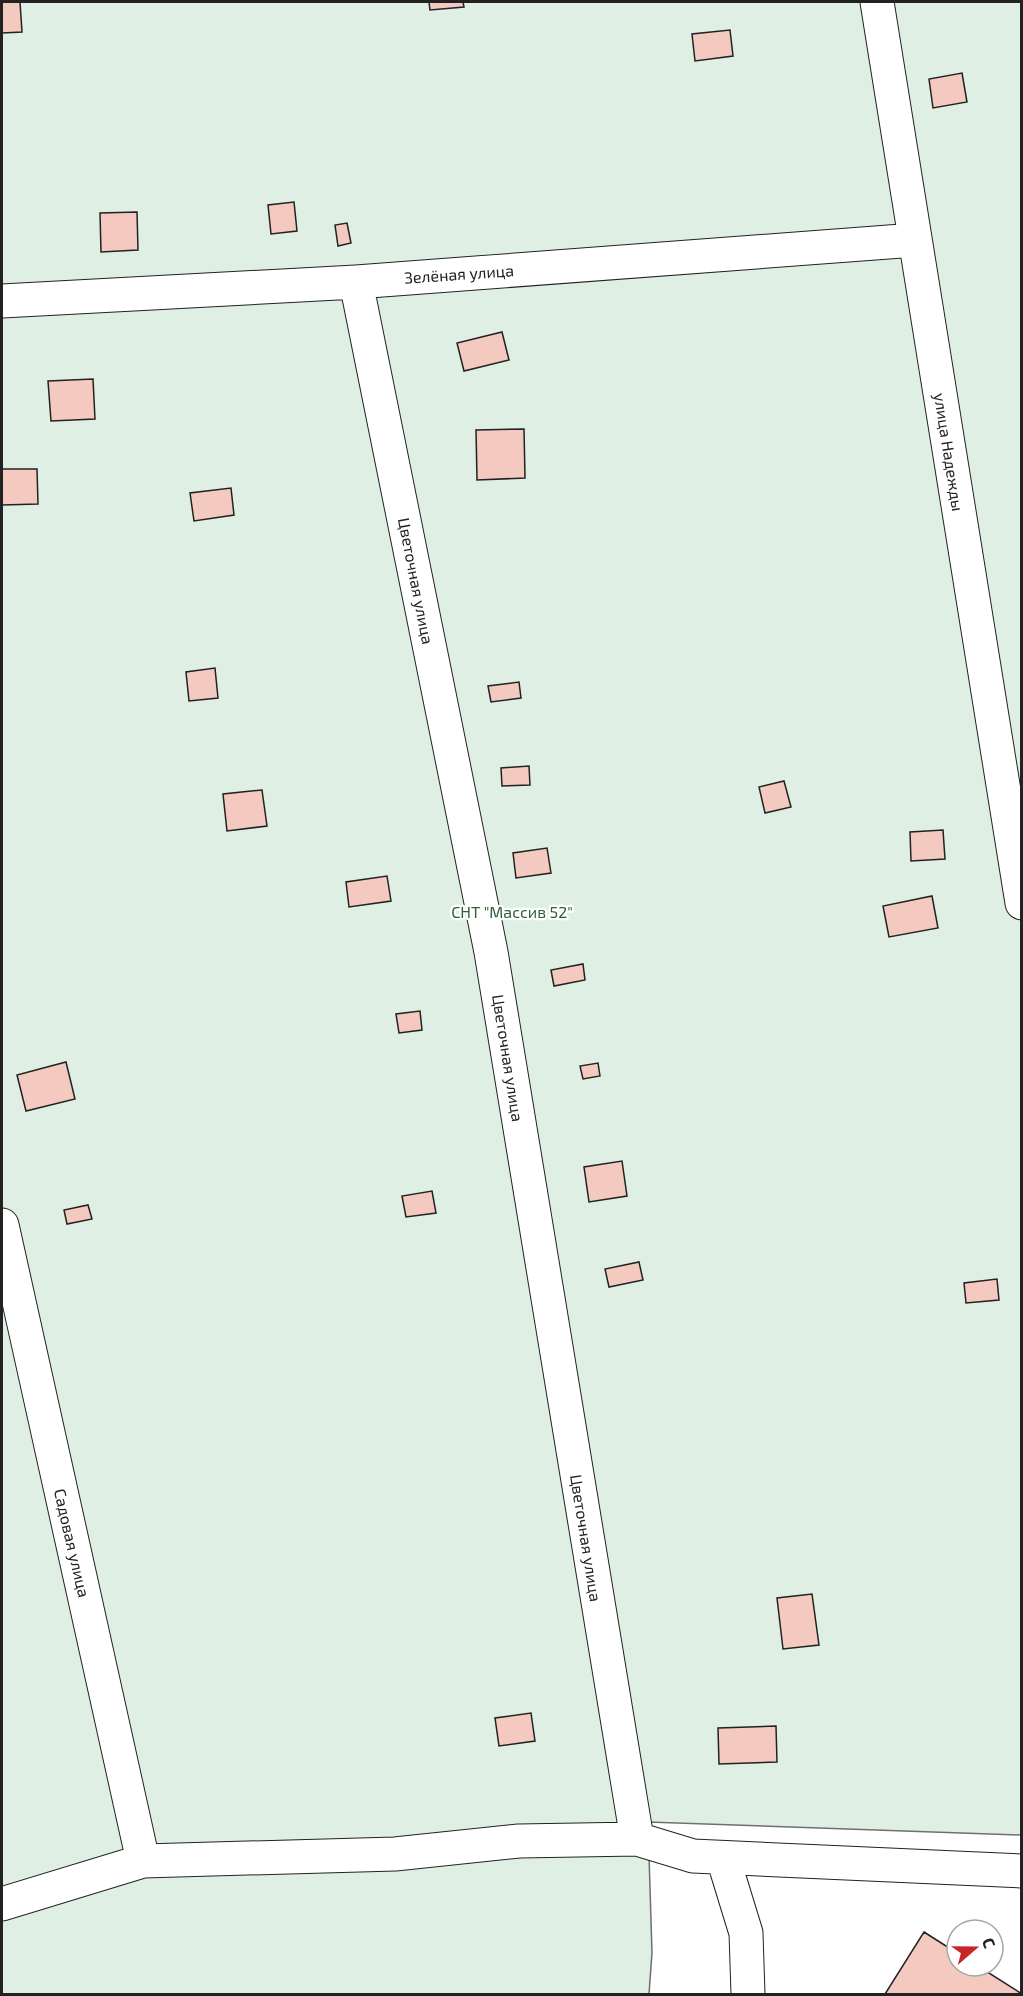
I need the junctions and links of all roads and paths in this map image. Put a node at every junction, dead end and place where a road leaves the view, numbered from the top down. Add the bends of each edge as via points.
1 (877, 2) edge
2 (915, 240) junction
3 (356, 282) junction
4 (2, 301) edge
5 (1022, 903) edge
6 (2, 1225) edge
7 (637, 1839) junction
8 (723, 1857) junction
9 (143, 1862) junction
10 (1022, 1871) edge
11 (2, 1904) edge
12 (748, 1995) edge

1 - 2 lane, улица Надежды
2 - 3 lane, Зелёная улица
2 - 5 lane, улица Надежды
3 - 4 lane, Зелёная улица
3 - 7 lane, Цветочная улица via 490,952
6 - 9 lane, Садовая улица
7 - 8 lane via 693,1856
7 - 9 lane via 519,1841 395,1854
8 - 10 lane
8 - 12 lane via 746,1933
9 - 11 lane

